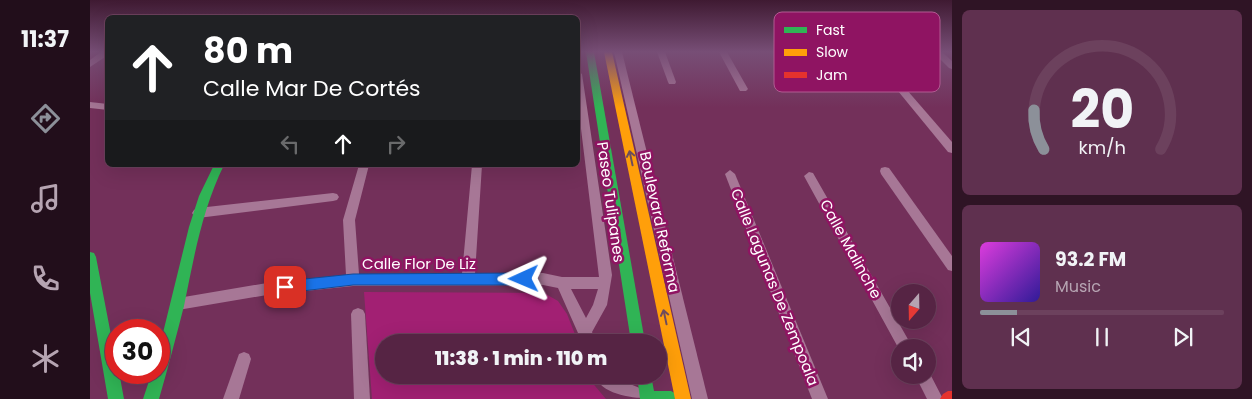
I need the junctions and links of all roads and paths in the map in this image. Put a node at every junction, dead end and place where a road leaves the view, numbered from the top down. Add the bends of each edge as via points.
1 (593, 71) edge
2 (612, 71) edge
3 (622, 71) edge
4 (668, 71) edge
5 (733, 71) edge
6 (672, 82) dead end
7 (743, 89) dead end
8 (904, 92) edge
9 (580, 104) edge
10 (90, 105) edge
11 (105, 107) edge
12 (582, 135) edge
13 (952, 149) edge
14 (218, 167) edge
15 (363, 167) edge
16 (477, 167) edge
17 (886, 171) dead end
18 (730, 174) dead end
19 (809, 176) dead end
20 (333, 198) dead end
21 (198, 213) junction
22 (90, 258) edge
23 (952, 266) edge
24 (353, 280) junction
25 (468, 280) junction
26 (562, 283) junction
27 (605, 283) junction
28 (178, 304) junction
29 (358, 314) dead end
30 (586, 334) edge
31 (588, 334) edge
32 (637, 334) edge
33 (901, 339) edge
34 (244, 359) dead end
35 (612, 384) edge
36 (646, 384) edge
37 (927, 384) edge
38 (648, 398) edge
39 (116, 399) edge
40 (151, 399) edge
41 (231, 399) edge
42 (362, 399) edge
43 (671, 399) edge
44 (683, 399) edge
45 (700, 399) edge
46 (820, 399) edge
47 (936, 399) edge

1 - 32 main road
44 -> 2 main road, Boulevard Reforma
3 - 45 street
4 - 6 street
5 - 7 street
8 - 13 street
9 - 12 street, Paseo Tulipanes
10 - 11 street
12 - 27 street, Paseo Tulipanes
14 - 21 main road via 204,192
15 - 24 street via 349,220
16 - 25 street
17 - 23 street
18 - 46 street, Calle Lagunas De Zempoala
19 - 33 street, Calle Malinche
20 - 21 street
21 - 28 main road
22 - 39 main road
24 - 25 street, Calle Flor De Liz
24 - 28 street, Calle Flor De Liz via 268,289
25 - 26 street, Calle Flor De Liz via 543,279
26 - 27 street, Calle Flor De Liz
26 - 30 street
27 - 31 street, Paseo Tulipanes via 600,310
28 - 40 main road
29 - 42 street
34 - 41 street
35 - 38 street
36 - 38 main road
37 - 47 street
38 - 43 main road

